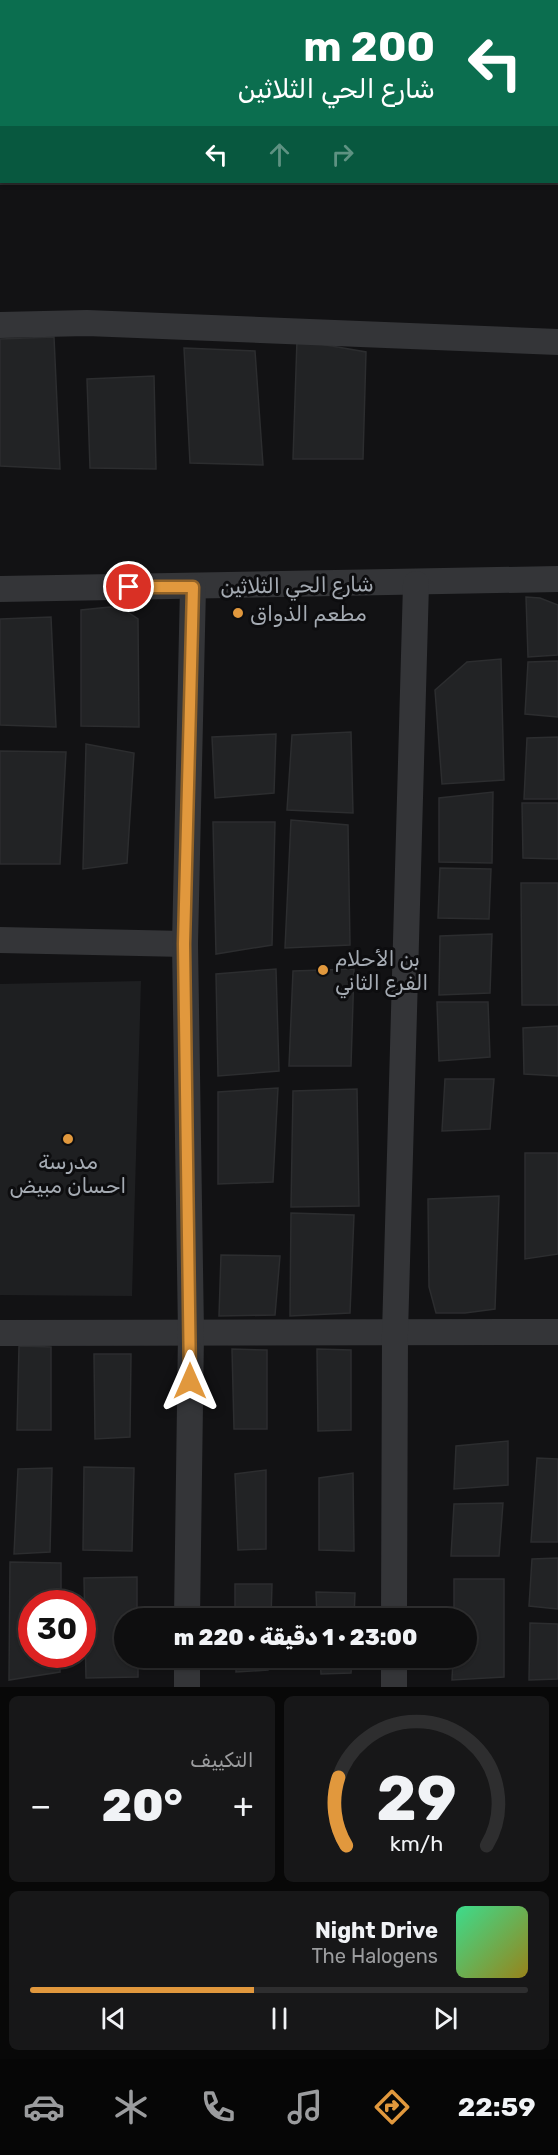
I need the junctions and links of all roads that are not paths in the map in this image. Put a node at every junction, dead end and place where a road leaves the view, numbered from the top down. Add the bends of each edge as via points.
1 (0, 326) edge
2 (558, 342) edge
3 (558, 579) edge
4 (416, 584) junction
5 (193, 587) junction
6 (0, 589) edge
7 (0, 940) edge
8 (184, 944) junction
9 (558, 1332) edge
10 (0, 1333) edge
11 (191, 1334) junction
12 (395, 1334) junction
13 (188, 1608) edge
14 (394, 1608) edge
15 (187, 1668) edge
16 (394, 1668) edge
17 (187, 1687) edge
18 (394, 1687) edge

1 - 2 street via 87,323
3 - 4 street, شارع الحي الثلاثين
4 - 5 street, شارع الحي الثلاثين
4 - 12 street
5 - 6 street, شارع الحي الثلاثين
5 - 8 street
7 - 8 street
8 - 11 street
9 - 12 street
10 - 11 street
11 - 12 street
11 - 13 street
12 - 14 street
15 - 17 street
16 - 18 street

